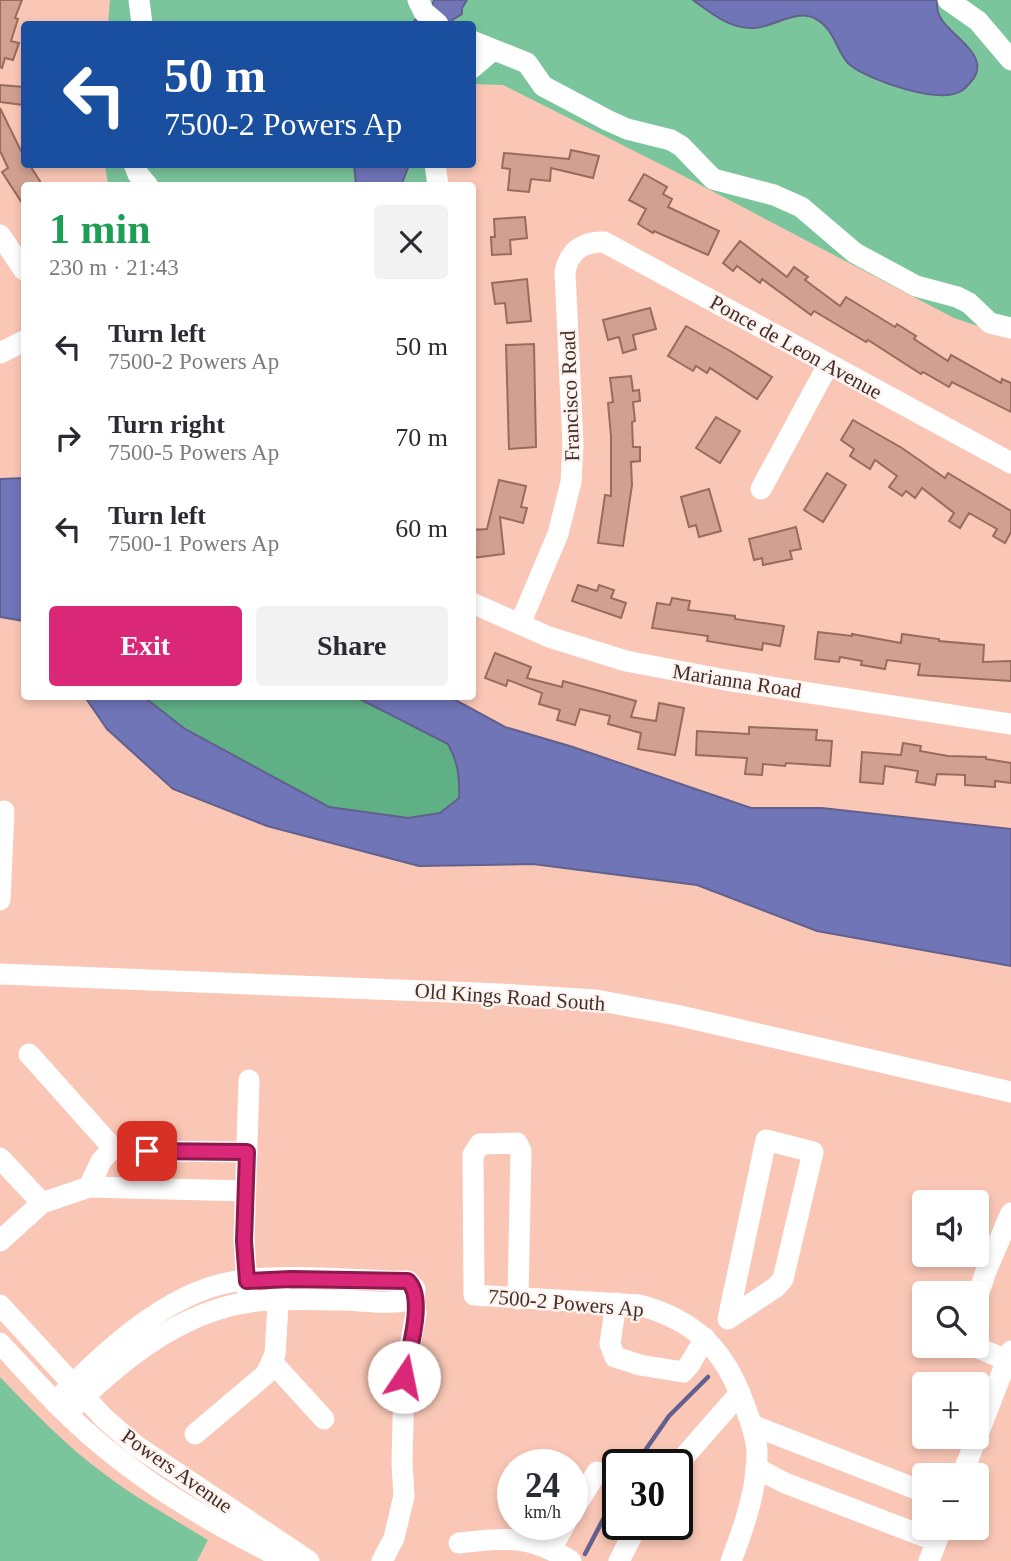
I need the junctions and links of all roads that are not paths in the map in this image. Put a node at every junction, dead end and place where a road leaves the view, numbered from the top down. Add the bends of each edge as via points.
1 (139, 0) edge
2 (948, 0) edge
3 (142, 21) edge
4 (476, 43) edge
5 (493, 50) junction
6 (1011, 60) edge
7 (476, 65) edge
8 (0, 235) edge
9 (579, 246) joint
10 (21, 266) edge
11 (1011, 328) edge
12 (21, 342) edge
13 (0, 353) edge
14 (828, 365) junction
15 (1011, 463) edge
16 (761, 489) dead end
17 (476, 605) edge
18 (520, 624) junction
19 (1011, 724) edge
20 (4, 811) dead end
21 (0, 900) edge
22 (0, 974) edge
23 (29, 1054) dead end
24 (249, 1080) dead end
25 (1011, 1092) edge
26 (113, 1148) junction
27 (247, 1152) junction
28 (0, 1158) edge
29 (89, 1187) junction
30 (246, 1191) junction
31 (42, 1203) junction
32 (1011, 1213) edge
33 (0, 1241) edge
34 (983, 1281) edge
35 (279, 1290) junction
36 (248, 1292) junction
37 (518, 1299) junction
38 (616, 1303) junction
39 (0, 1305) edge
40 (728, 1319) junction
41 (0, 1343) edge
42 (711, 1345) junction
43 (989, 1350) edge
44 (1009, 1355) edge
45 (273, 1363) junction
46 (79, 1390) junction
47 (740, 1393) junction
48 (61, 1408) junction
49 (324, 1419) dead end
50 (752, 1426) junction
51 (195, 1434) dead end
52 (691, 1449) edge
53 (967, 1463) edge
54 (756, 1468) junction
55 (597, 1472) dead end
56 (588, 1487) edge
57 (912, 1487) edge
58 (556, 1540) edge
59 (630, 1540) edge
60 (459, 1543) dead end
61 (935, 1543) edge
62 (551, 1549) junction
63 (288, 1561) edge
64 (309, 1561) edge
65 (382, 1561) edge
66 (571, 1561) edge
67 (619, 1561) edge
68 (731, 1561) edge

1 - 3 street
2 - 6 street via 978,21
4 - 5 street
5 - 7 street
5 - 11 street via 527,63 543,86 607,120 681,145 713,179 774,195 801,208 855,253 916,286 969,303 990,324
8 - 10 street
9 - 14 street, Ponce de Leon Avenue via 604,242
9 - 18 street, Francisco Road via 565,272 571,482 558,534
12 - 13 street
14 - 15 street, Ponce de Leon Avenue
14 - 16 street
17 - 18 street, Marianna Road
18 - 19 street, Marianna Road via 597,653 668,670
20 - 21 street
22 - 25 street, Old Kings Road South via 596,1000
23 - 26 street
24 - 27 street
26 - 27 street
26 - 29 street
27 - 30 street
28 - 31 street
29 - 30 street
29 - 31 street
30 - 36 street
31 - 33 street
32 - 34 street
35 - 36 street
35 - 45 street
35 - 65 street via 408,1281 415,1290 416,1314 404,1377 404,1496 394,1538
36 - 46 street via 221,1285 160,1312 110,1349
37 - 37 street, 7500-2 Powers Ap via 474,1295 473,1155 480,1144 517,1143 521,1151
37 - 38 street, 7500-2 Powers Ap
38 - 42 street, 7500-2 Powers Ap via 654,1309 687,1325
38 - 42 street via 610,1344 615,1357 682,1372
39 - 46 street, Powers Avenue
40 - 40 street via 766,1140 813,1152 783,1279
40 - 42 street
41 - 48 street, Powers Avenue
42 - 47 street, 7500-2 Powers Ap
43 - 44 street
44 - 53 street
45 - 49 street
45 - 51 street
46 - 48 street
46 - 64 street, Powers Avenue via 135,1445
47 - 50 street, 7500-2 Powers Ap
47 - 52 street
48 - 63 street, Powers Avenue via 138,1475 230,1533
50 - 54 street, 7500-2 Powers Ap
50 - 57 street
54 - 61 street
54 - 68 street, 7500-2 Powers Ap
55 - 56 street
58 - 62 street
59 - 67 street
60 - 62 street via 506,1538
62 - 66 street

